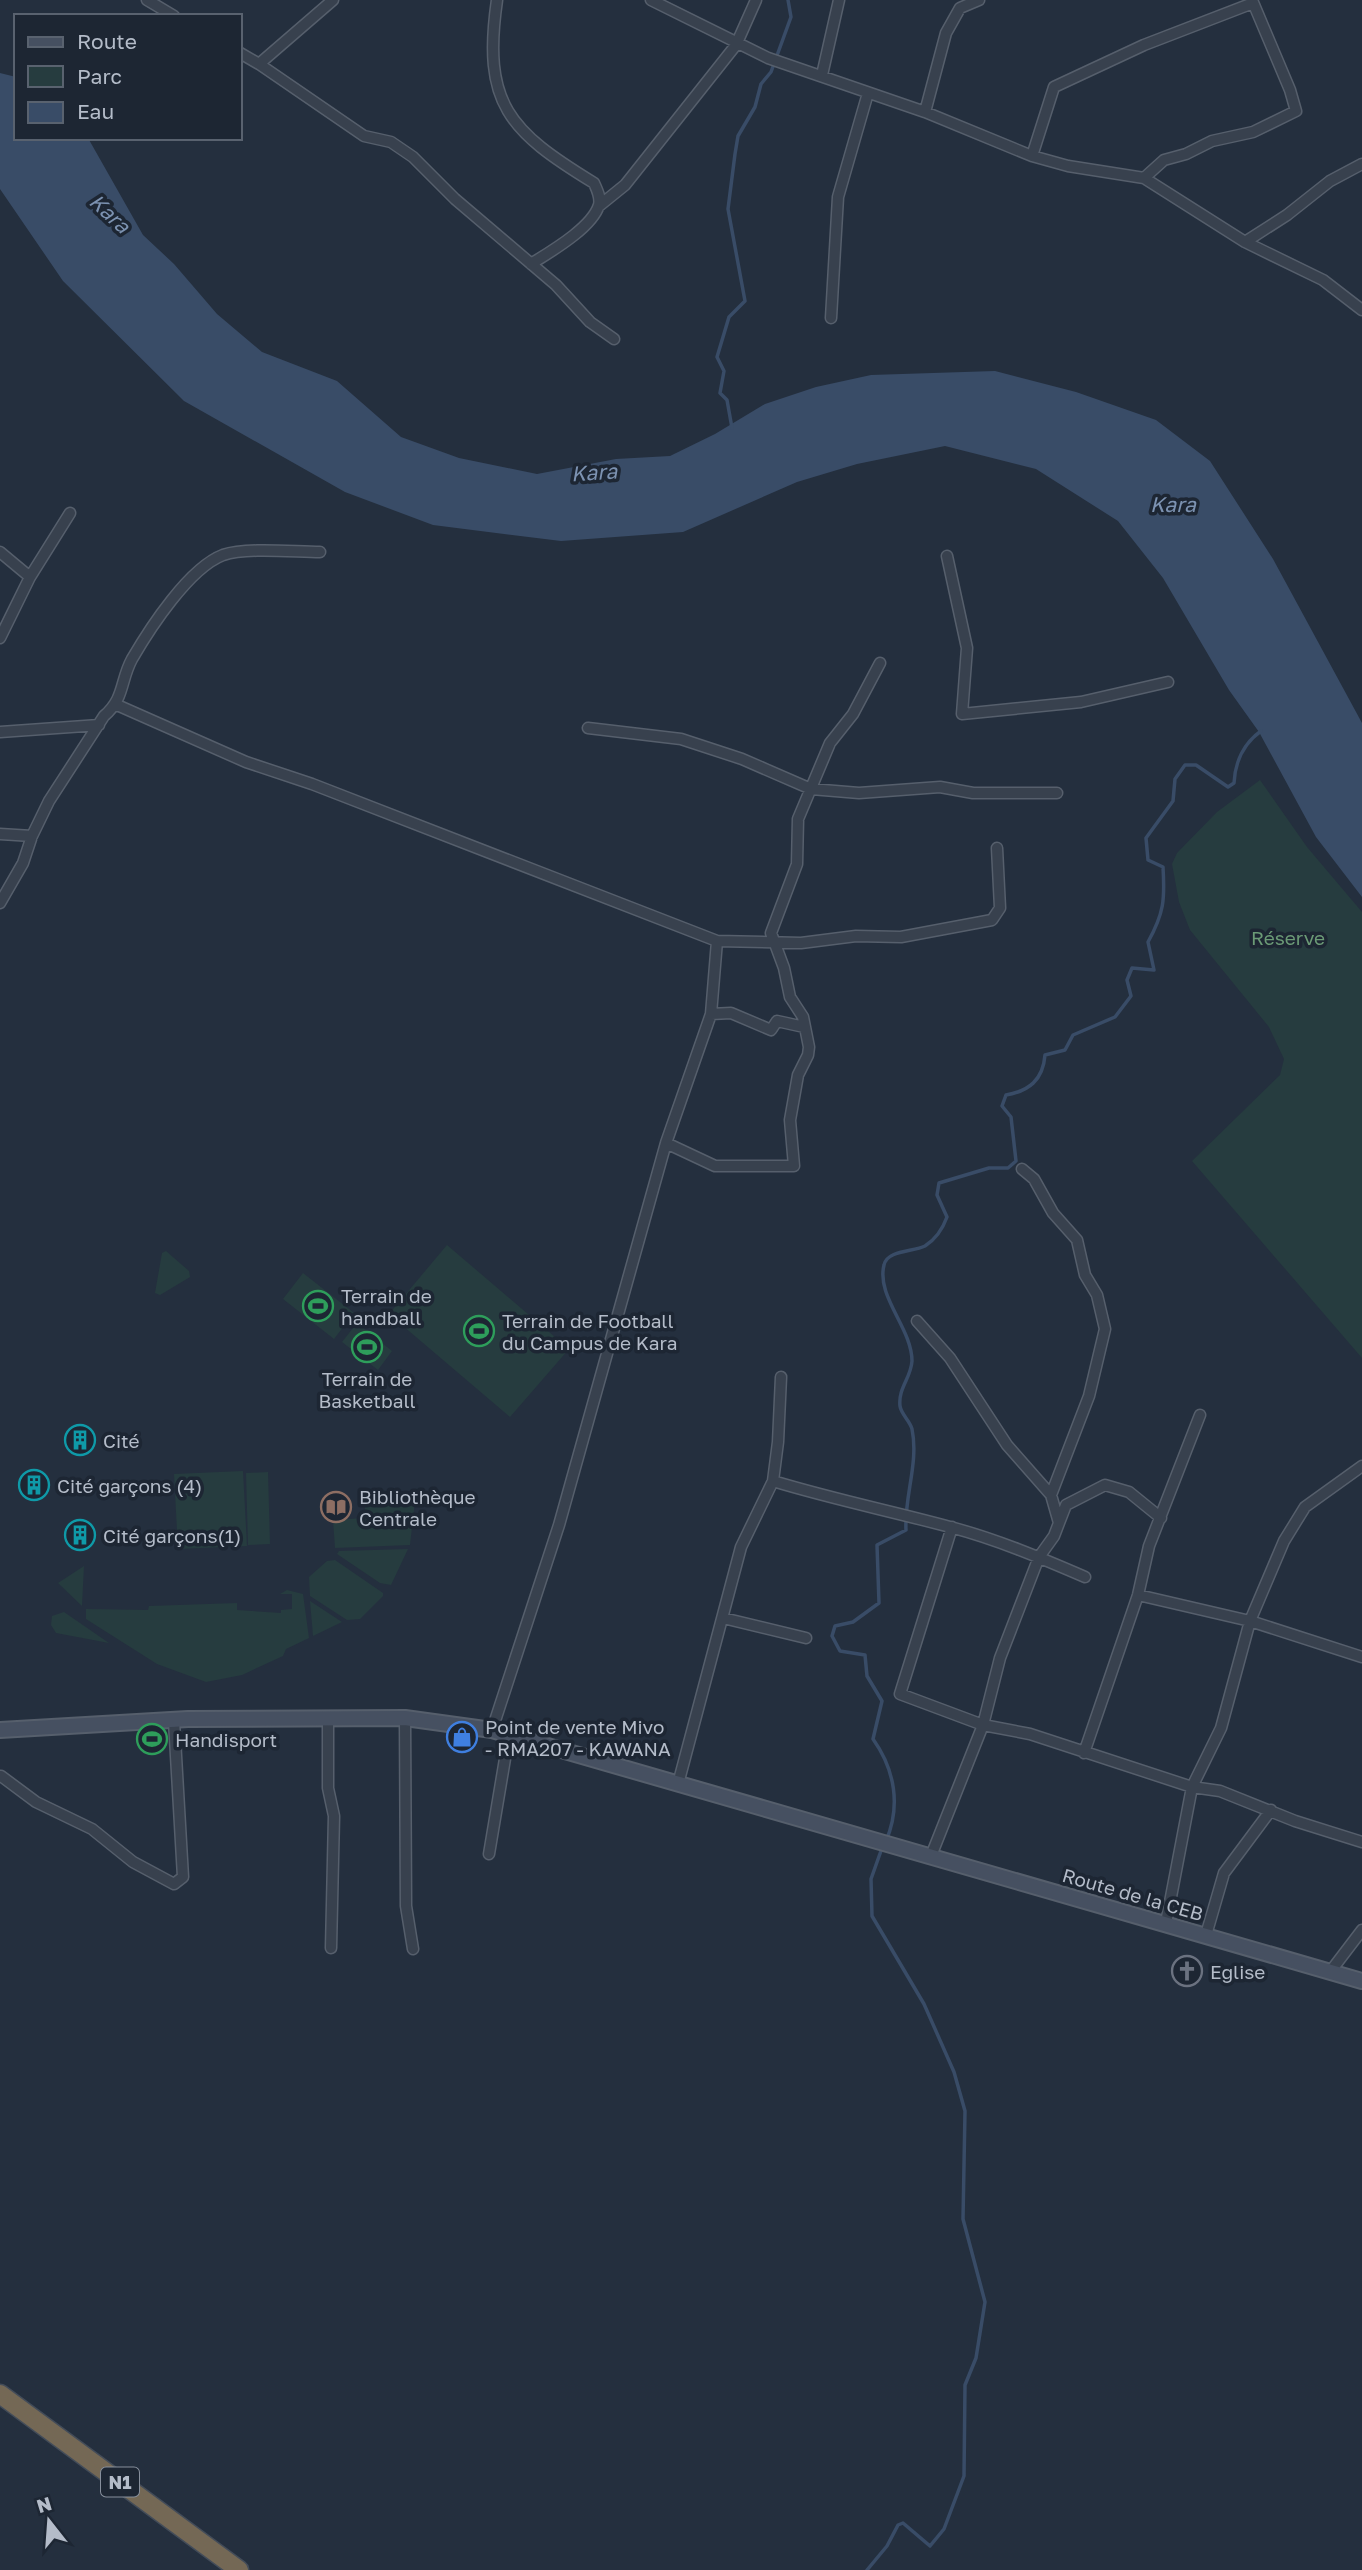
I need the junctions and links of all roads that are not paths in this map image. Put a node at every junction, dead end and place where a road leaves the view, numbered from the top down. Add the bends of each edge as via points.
1 (147, 0) edge
2 (333, 0) edge
3 (497, 0) edge
4 (651, 0) edge
5 (756, 0) edge
6 (839, 0) edge
7 (979, 0) edge
8 (1252, 2) edge
9 (171, 14) edge
10 (736, 45) junction
11 (242, 54) edge
12 (259, 64) junction
13 (822, 75) junction
14 (868, 93) junction
15 (925, 112) junction
16 (1032, 156) junction
17 (1362, 164) edge
18 (1144, 178) junction
19 (598, 206) junction
20 (1245, 242) junction
21 (531, 264) junction
22 (1362, 310) edge
23 (831, 318) dead end
24 (614, 339) dead end
25 (70, 513) dead end
26 (0, 552) edge
27 (320, 552) dead end
28 (947, 556) dead end
29 (30, 577) junction
30 (0, 638) edge
31 (880, 663) dead end
32 (1168, 682) dead end
33 (117, 705) junction
34 (99, 725) junction
35 (588, 728) dead end
36 (0, 733) edge
37 (811, 789) junction
38 (1057, 793) dead end
39 (0, 834) edge
40 (32, 836) junction
41 (997, 848) dead end
42 (0, 903) edge
43 (772, 940) junction
44 (717, 941) junction
45 (711, 1014) junction
46 (804, 1027) junction
47 (666, 1143) junction
48 (1022, 1169) dead end
49 (917, 1321) dead end
50 (781, 1377) dead end
51 (1199, 1415) dead end
52 (1362, 1466) edge
53 (773, 1481) junction
54 (1051, 1495) junction
55 (1161, 1518) junction
56 (1059, 1523) junction
57 (952, 1527) junction
58 (1039, 1557) junction
59 (1085, 1577) dead end
60 (1138, 1595) junction
61 (723, 1618) junction
62 (1250, 1621) junction
63 (806, 1638) dead end
64 (1362, 1657) edge
65 (405, 1718) junction
66 (328, 1720) junction
67 (174, 1721) junction
68 (982, 1725) junction
69 (0, 1730) edge
70 (492, 1730) junction
71 (509, 1735) junction
72 (1084, 1753) junction
73 (0, 1777) edge
74 (678, 1784) junction
75 (1192, 1787) junction
76 (1270, 1810) junction
77 (1362, 1842) edge
78 (489, 1854) dead end
79 (931, 1856) junction
80 (1166, 1923) junction
81 (1362, 1930) edge
82 (1206, 1935) junction
83 (331, 1948) dead end
84 (413, 1949) dead end
85 (1330, 1972) junction
86 (1362, 1981) edge
87 (0, 2394) edge
88 (239, 2570) edge

1 - 9 street
2 - 12 street
3 - 19 street via 495,81 507,113 517,128 594,183
4 - 10 street
5 - 10 street
6 - 13 street
7 - 15 street via 960,8 946,33
8 - 16 street via 1054,87
8 - 18 street via 1296,111 1253,132 1212,141 1164,160
10 - 13 street
10 - 19 street via 625,185
11 - 12 street
12 - 21 street via 364,136 391,142 413,157
13 - 14 street
14 - 15 street
14 - 23 street via 838,197
15 - 16 street
16 - 18 street
17 - 20 street via 1330,181
18 - 20 street
19 - 21 street via 562,246
20 - 22 street via 1324,281
21 - 24 street
25 - 29 street
26 - 29 street
27 - 33 street via 226,554 208,562 183,586 131,661
28 - 32 street via 967,648 962,713 1081,702
29 - 30 street
31 - 37 street via 853,714 830,743
33 - 34 street
33 - 44 street via 246,762 312,783
34 - 36 street
34 - 40 street via 49,801
35 - 37 street via 681,739
37 - 38 street via 859,793 940,787 973,793
37 - 43 street via 798,819 797,864 779,906
39 - 40 street
40 - 42 street via 23,863
41 - 43 street via 1000,908 992,920 901,937 856,936 801,943
43 - 44 street
43 - 46 street
44 - 45 street
45 - 46 street via 731,1013 771,1030 777,1021
45 - 47 street
46 - 47 street via 808,1055 798,1075 790,1120 794,1166 715,1166
47 - 70 street via 559,1525
48 - 54 street via 1077,1240 1105,1329 1089,1396
49 - 54 street via 950,1357 1007,1445
50 - 53 street
51 - 55 street
52 - 62 street via 1305,1507 1284,1541
53 - 57 street
53 - 61 street via 741,1548
54 - 56 street
55 - 56 street via 1129,1492 1105,1485 1066,1505
55 - 60 street
56 - 58 street
57 - 58 street
57 - 68 street via 900,1693
58 - 59 street
58 - 68 street via 1000,1658
60 - 62 street
60 - 72 street
61 - 63 street
61 - 74 street
62 - 64 street
62 - 75 street via 1221,1728
65 - 66 main road, Route de la CEB
65 - 70 main road, Route de la CEB
65 - 84 street via 406,1906
66 - 67 main road, Route de la CEB
66 - 83 street via 328,1788 334,1816
67 - 69 main road, Route de la CEB
67 - 73 street via 183,1877 174,1884 133,1862 92,1829 36,1802
68 - 72 street via 1030,1734
68 - 79 street
70 - 71 main road, Route de la CEB
71 - 74 main road, Route de la CEB
71 - 78 street
72 - 75 street
74 - 79 main road, Route de la CEB
75 - 76 street via 1220,1791
75 - 80 street
76 - 77 street
76 - 82 street via 1224,1873
79 - 80 main road, Route de la CEB
80 - 82 main road, Route de la CEB
81 - 85 street
82 - 85 main road, Route de la CEB
85 - 86 main road, Route de la CEB
87 - 88 highway, N1

